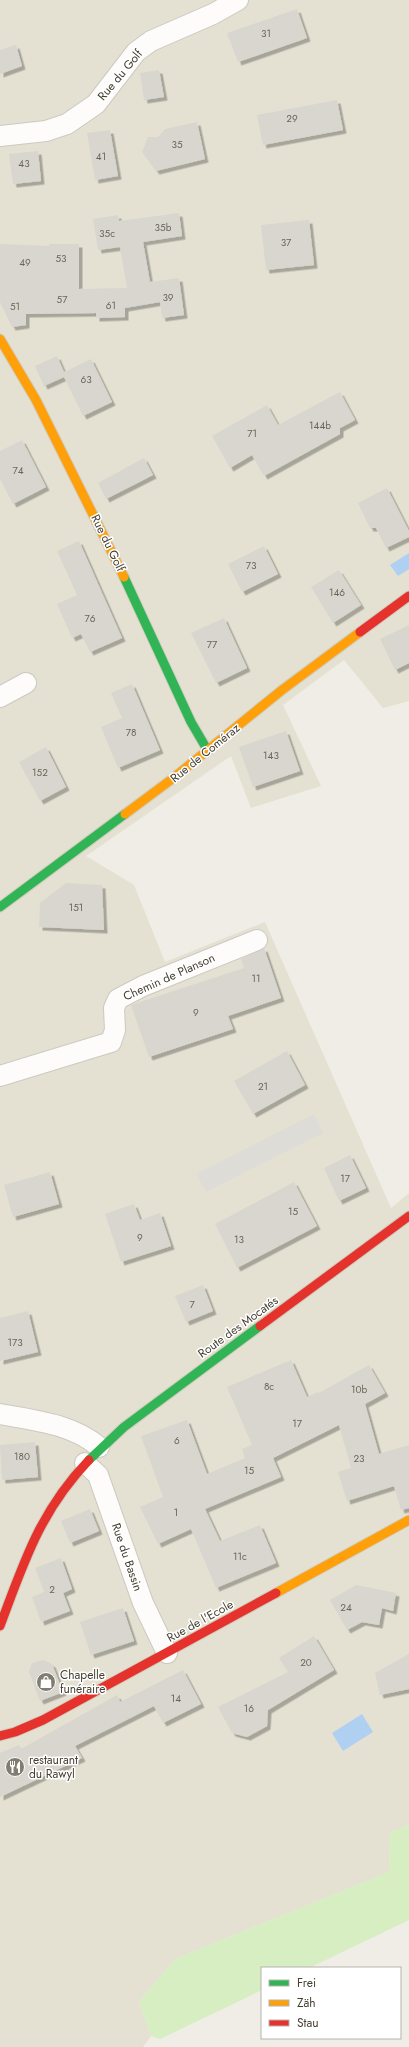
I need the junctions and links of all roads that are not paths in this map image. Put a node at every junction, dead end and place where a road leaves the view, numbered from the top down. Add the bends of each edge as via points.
1 (238, 0) edge
2 (0, 136) edge
3 (0, 339) edge
4 (409, 596) edge
5 (26, 683) dead end
6 (0, 697) edge
7 (208, 751) junction
8 (0, 907) edge
9 (257, 940) dead end
10 (0, 1076) edge
11 (409, 1216) edge
12 (0, 1414) edge
13 (99, 1447) junction
14 (85, 1462) junction
15 (409, 1520) edge
16 (0, 1626) edge
17 (167, 1653) junction
18 (0, 1736) edge

1 - 2 street, Rue du Golf via 213,14 151,41 136,52 96,104 74,120 46,131
3 - 7 street, Rue du Golf via 36,400 110,545 191,722
4 - 7 street, Rue de Coméraz via 282,690
5 - 6 street
7 - 8 street, Rue de Coméraz
9 - 10 street, Chemin de Planson via 118,999 114,1008 115,1030 111,1042
11 - 13 street, Route des Mocatés
12 - 13 street via 76,1432
13 - 14 street, Route des Mocatés
14 - 16 street, Route des Mocatés via 56,1500 30,1546
14 - 17 street, Rue du Bassin via 98,1475 143,1603
15 - 17 street, Rue de l'Ecole
17 - 18 street, Rue de l'Ecole via 43,1720

